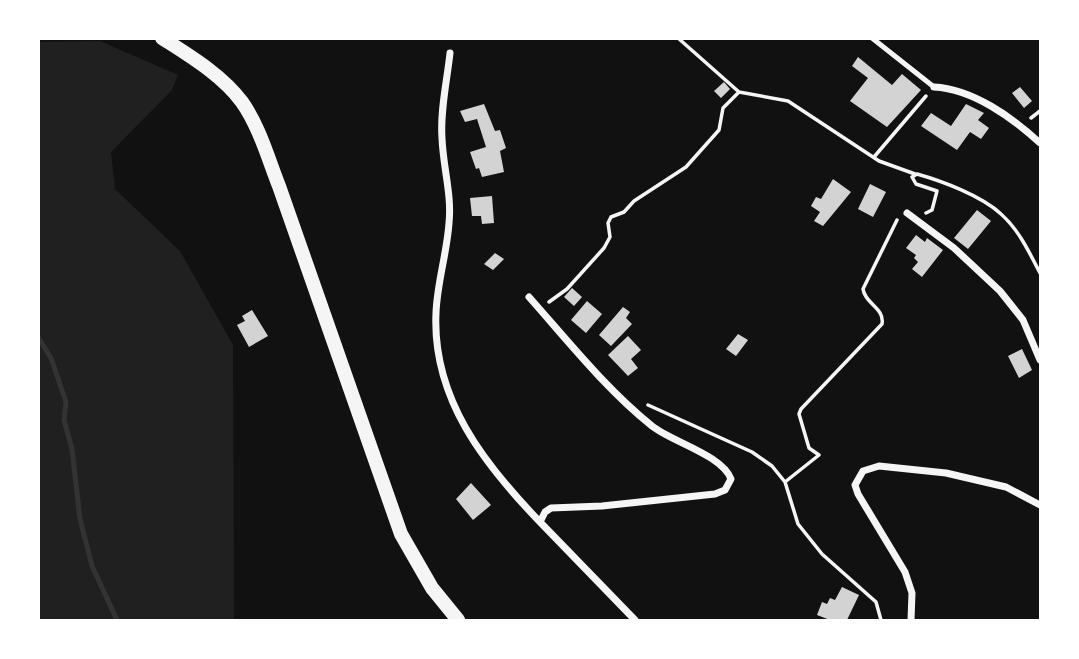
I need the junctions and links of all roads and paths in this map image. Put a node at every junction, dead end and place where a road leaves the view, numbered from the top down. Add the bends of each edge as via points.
1 (162, 38) edge
2 (678, 38) edge
3 (872, 38) edge
4 (450, 53) dead end
5 (934, 87) junction
6 (739, 92) junction
7 (1041, 143) edge
8 (873, 157) junction
9 (917, 174) junction
10 (907, 213) junction
11 (1041, 273) edge
12 (529, 297) dead end
13 (536, 304) junction
14 (1041, 360) edge
15 (641, 401) dead end
16 (785, 482) junction
17 (1041, 505) edge
18 (540, 522) junction
19 (458, 621) edge
20 (635, 621) edge
21 (881, 621) edge
22 (911, 621) edge

1 - 19 main road via 226,85 242,103 261,140 401,534
2 - 6 path
3 - 5 lane
4 - 18 street via 442,137 450,222 436,314 440,368 451,402 478,449 503,484
5 - 7 street via 945,87 997,110
5 - 8 path
6 - 8 path via 788,101
6 - 13 path via 723,108 719,130 686,167 611,217 604,248 567,289 548,303 540,298
8 - 9 path
9 - 10 path via 912,181 938,194 929,212
9 - 11 path via 1000,213 1023,240
10 - 14 street via 1000,291 1023,320
10 - 16 path via 891,229 863,289 881,313 882,324 802,409 800,421 809,448 819,455
12 - 13 street
13 - 18 street via 596,373 653,427 713,460 731,479 725,490 715,494 551,508
15 - 16 path via 752,452
16 - 21 path via 798,524 822,554 876,603
17 - 22 street via 1006,487 946,473 879,466 863,471 855,485 905,572 912,593
18 - 20 street

